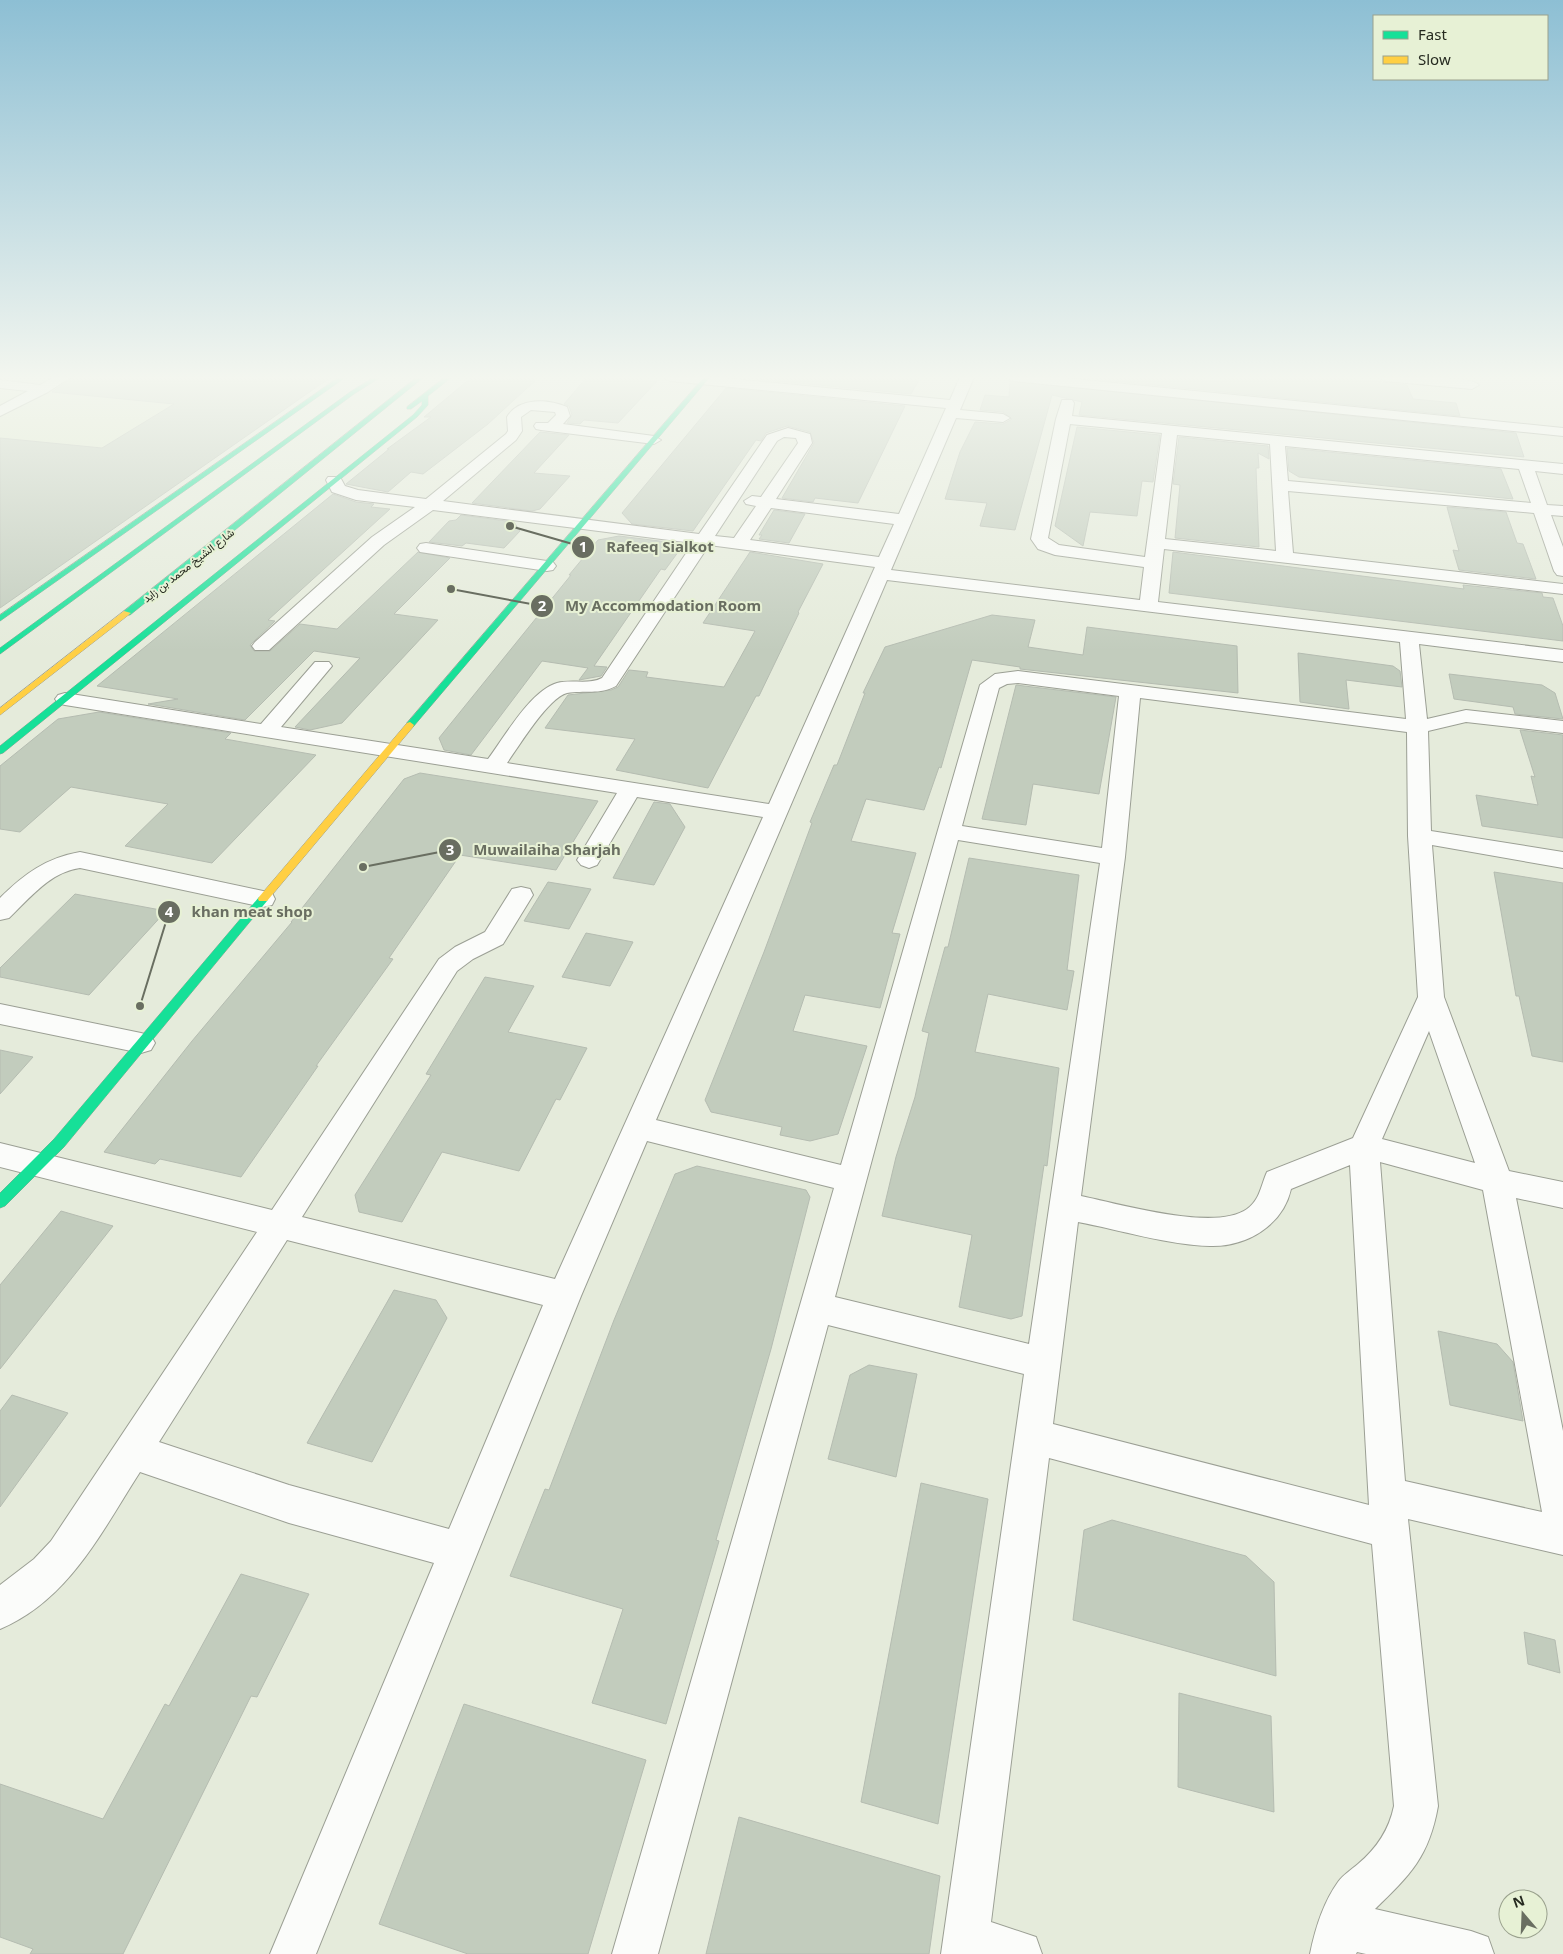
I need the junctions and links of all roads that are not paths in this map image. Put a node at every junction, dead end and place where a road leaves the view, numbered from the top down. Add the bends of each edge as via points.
1 (214, 468) edge
2 (250, 468) edge
3 (308, 468) edge
4 (333, 468) edge
5 (349, 468) edge
6 (473, 468) edge
7 (630, 468) edge
8 (751, 468) edge
9 (789, 468) edge
10 (927, 468) edge
11 (1053, 468) edge
12 (1165, 468) edge
13 (1279, 468) edge
14 (1526, 468) edge
15 (334, 480) junction
16 (1280, 485) junction
17 (731, 498) junction
18 (766, 503) junction
19 (430, 504) junction
20 (1541, 509) junction
21 (278, 511) dead end
22 (1563, 512) edge
23 (904, 520) junction
24 (582, 524) junction
25 (251, 528) dead end
26 (704, 540) junction
27 (1156, 543) junction
28 (739, 544) junction
29 (210, 548) junction
30 (426, 548) dead end
31 (1559, 548) edge
32 (1285, 557) junction
33 (1153, 564) junction
34 (547, 566) junction
35 (882, 568) junction
36 (1563, 571) edge
37 (1563, 589) edge
38 (1148, 606) junction
39 (0, 619) edge
40 (1409, 638) junction
41 (262, 646) dead end
42 (0, 652) edge
43 (1563, 656) edge
44 (322, 666) dead end
45 (1130, 692) junction
46 (65, 699) junction
47 (0, 712) edge
48 (1417, 727) junction
49 (1563, 727) edge
50 (266, 731) junction
51 (0, 751) edge
52 (390, 751) junction
53 (493, 767) junction
54 (630, 790) junction
55 (777, 812) junction
56 (948, 831) junction
57 (1420, 836) junction
58 (1113, 857) junction
59 (589, 860) dead end
60 (1563, 860) edge
61 (521, 895) dead end
62 (263, 899) junction
63 (0, 912) edge
64 (1431, 998) junction
65 (0, 1014) edge
66 (141, 1043) junction
67 (637, 1127) junction
68 (1364, 1146) junction
69 (0, 1155) edge
70 (40, 1164) junction
71 (850, 1180) junction
72 (1498, 1181) junction
73 (1563, 1195) edge
74 (0, 1202) edge
75 (1064, 1206) junction
76 (281, 1225) junction
77 (564, 1296) junction
78 (815, 1307) junction
79 (1043, 1363) junction
80 (1554, 1428) edge
81 (1033, 1436) junction
82 (134, 1452) junction
83 (1389, 1513) junction
84 (1563, 1524) edge
85 (1563, 1536) edge
86 (459, 1551) junction
87 (0, 1609) edge
88 (1336, 1939) edge
89 (965, 1946) edge
90 (293, 1954) edge
91 (635, 1954) edge
92 (1019, 1954) edge
93 (1471, 1954) edge

1 - 39 main road
2 - 42 main road
3 - 29 main road, شارع الشيخ محمد بن زايد
4 - 21 main road
5 - 15 main road
6 - 19 street
7 - 24 main road
8 - 17 street
9 - 18 street
10 - 23 street
11 - 33 street via 1039,536 1041,542 1055,550
12 - 27 street
13 - 16 street
14 - 20 street
15 - 19 street via 338,490 349,494
15 - 46 main road
16 - 20 street
16 - 32 street
17 - 18 street
17 - 26 street
18 - 23 street
18 - 28 street
19 - 24 street
19 - 41 street via 378,541
20 - 22 street
20 - 31 street
23 - 35 street
24 - 26 street
24 - 34 main road
25 - 29 main road
26 - 28 street
26 - 53 street via 609,682 600,687 570,686 551,693
27 - 32 street
27 - 33 street
28 - 35 street
29 - 47 main road, شارع الشيخ محمد بن زايد
30 - 34 street
31 - 36 street
32 - 37 street
33 - 38 street
34 - 52 main road
35 - 38 street
35 - 55 street
38 - 40 street
40 - 43 street
40 - 48 street
44 - 50 street
45 - 48 street
45 - 56 street via 1018,677 1002,678 990,685
45 - 58 street
46 - 50 street
46 - 51 main road
48 - 49 street via 1466,716
48 - 57 street
50 - 52 street
52 - 53 street
52 - 62 main road
53 - 54 street
54 - 55 street
54 - 59 street
55 - 67 street
56 - 58 street
56 - 71 street
57 - 60 street
57 - 64 street
58 - 75 street
61 - 76 street via 494,938 448,965
62 - 63 street via 80,860 45,870
62 - 66 main road
64 - 68 street
64 - 72 street
65 - 66 street
66 - 70 main road
67 - 71 street
67 - 77 street
68 - 72 street
68 - 75 street via 1278,1181 1273,1201 1259,1218 1238,1228 1212,1233 1184,1230
68 - 83 street
69 - 70 street
70 - 74 main road
70 - 76 street
71 - 78 street
72 - 73 street
72 - 80 street
75 - 79 street
76 - 77 street
76 - 82 street
77 - 86 street
78 - 79 street
78 - 91 street
79 - 81 street
80 - 84 street
81 - 83 street
81 - 89 street
82 - 86 street via 289,1504
82 - 87 street via 65,1555 48,1573
83 - 85 street
83 - 88 street via 1416,1806 1412,1829 1403,1848 1391,1864 1354,1898
86 - 90 street
88 - 93 street
89 - 92 street

